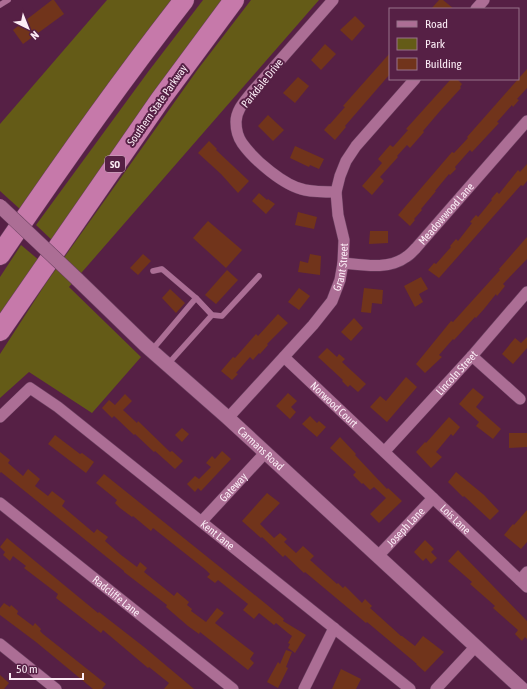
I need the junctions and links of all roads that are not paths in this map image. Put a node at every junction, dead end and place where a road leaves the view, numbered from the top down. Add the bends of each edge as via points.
1 (8, 0) edge
2 (184, 0) edge
3 (234, 0) edge
4 (333, 0) edge
5 (484, 0) edge
6 (0, 5) edge
7 (477, 8) edge
8 (414, 80) edge
9 (527, 121) edge
10 (336, 192) junction
11 (0, 206) edge
12 (0, 255) edge
13 (344, 263) junction
14 (153, 271) dead end
15 (259, 276) dead end
16 (527, 292) edge
17 (196, 298) junction
18 (212, 315) junction
19 (0, 331) edge
20 (151, 350) junction
21 (472, 356) junction
22 (284, 357) junction
23 (167, 364) junction
24 (520, 399) dead end
25 (0, 417) edge
26 (228, 418) junction
27 (385, 451) junction
28 (265, 452) junction
29 (433, 498) junction
30 (0, 503) edge
31 (202, 521) junction
32 (378, 556) junction
33 (525, 580) edge
34 (334, 628) junction
35 (0, 644) edge
36 (476, 646) junction
37 (56, 689) edge
38 (233, 689) edge
39 (304, 689) edge
40 (410, 689) edge
41 (436, 689) edge
42 (522, 689) edge

1 - 6 lane
2 - 12 highway via 96,117
3 - 19 highway, Southern State Parkway / SO via 160,100
4 - 10 street, Parkdale Drive via 252,92 241,106 236,120 241,142 289,185 305,190
5 - 7 street
8 - 10 street, Grant Street via 356,146 346,161
9 - 13 street, Meadowwood Lane via 406,258 389,264 366,266
10 - 13 street, Grant Street via 344,240
11 - 20 street, Carmans Road, bridge
13 - 22 street, Grant Street via 332,301
14 - 17 lane via 162,269
15 - 18 lane via 222,316
16 - 21 street, Lincoln Street
17 - 18 lane
17 - 20 lane
18 - 23 lane
20 - 23 street, Carmans Road
21 - 24 street
21 - 27 street, Lincoln Street
22 - 26 street, Grant Street
22 - 27 street, Norwood Court
23 - 26 street, Carmans Road
25 - 31 street, Kent Lane via 30,388 58,406
26 - 28 street, Carmans Road
27 - 29 street, Lois Lane
28 - 31 street, Gateway
28 - 32 street, Carmans Road
29 - 32 street, Joseph Lane
29 - 33 street, Lois Lane
30 - 38 street, Radcliffe Lane
31 - 34 street, Kent Lane
32 - 36 street, Carmans Road
34 - 39 street
34 - 40 street, Kent Lane
35 - 37 street
36 - 41 street
36 - 42 street, Carmans Road

